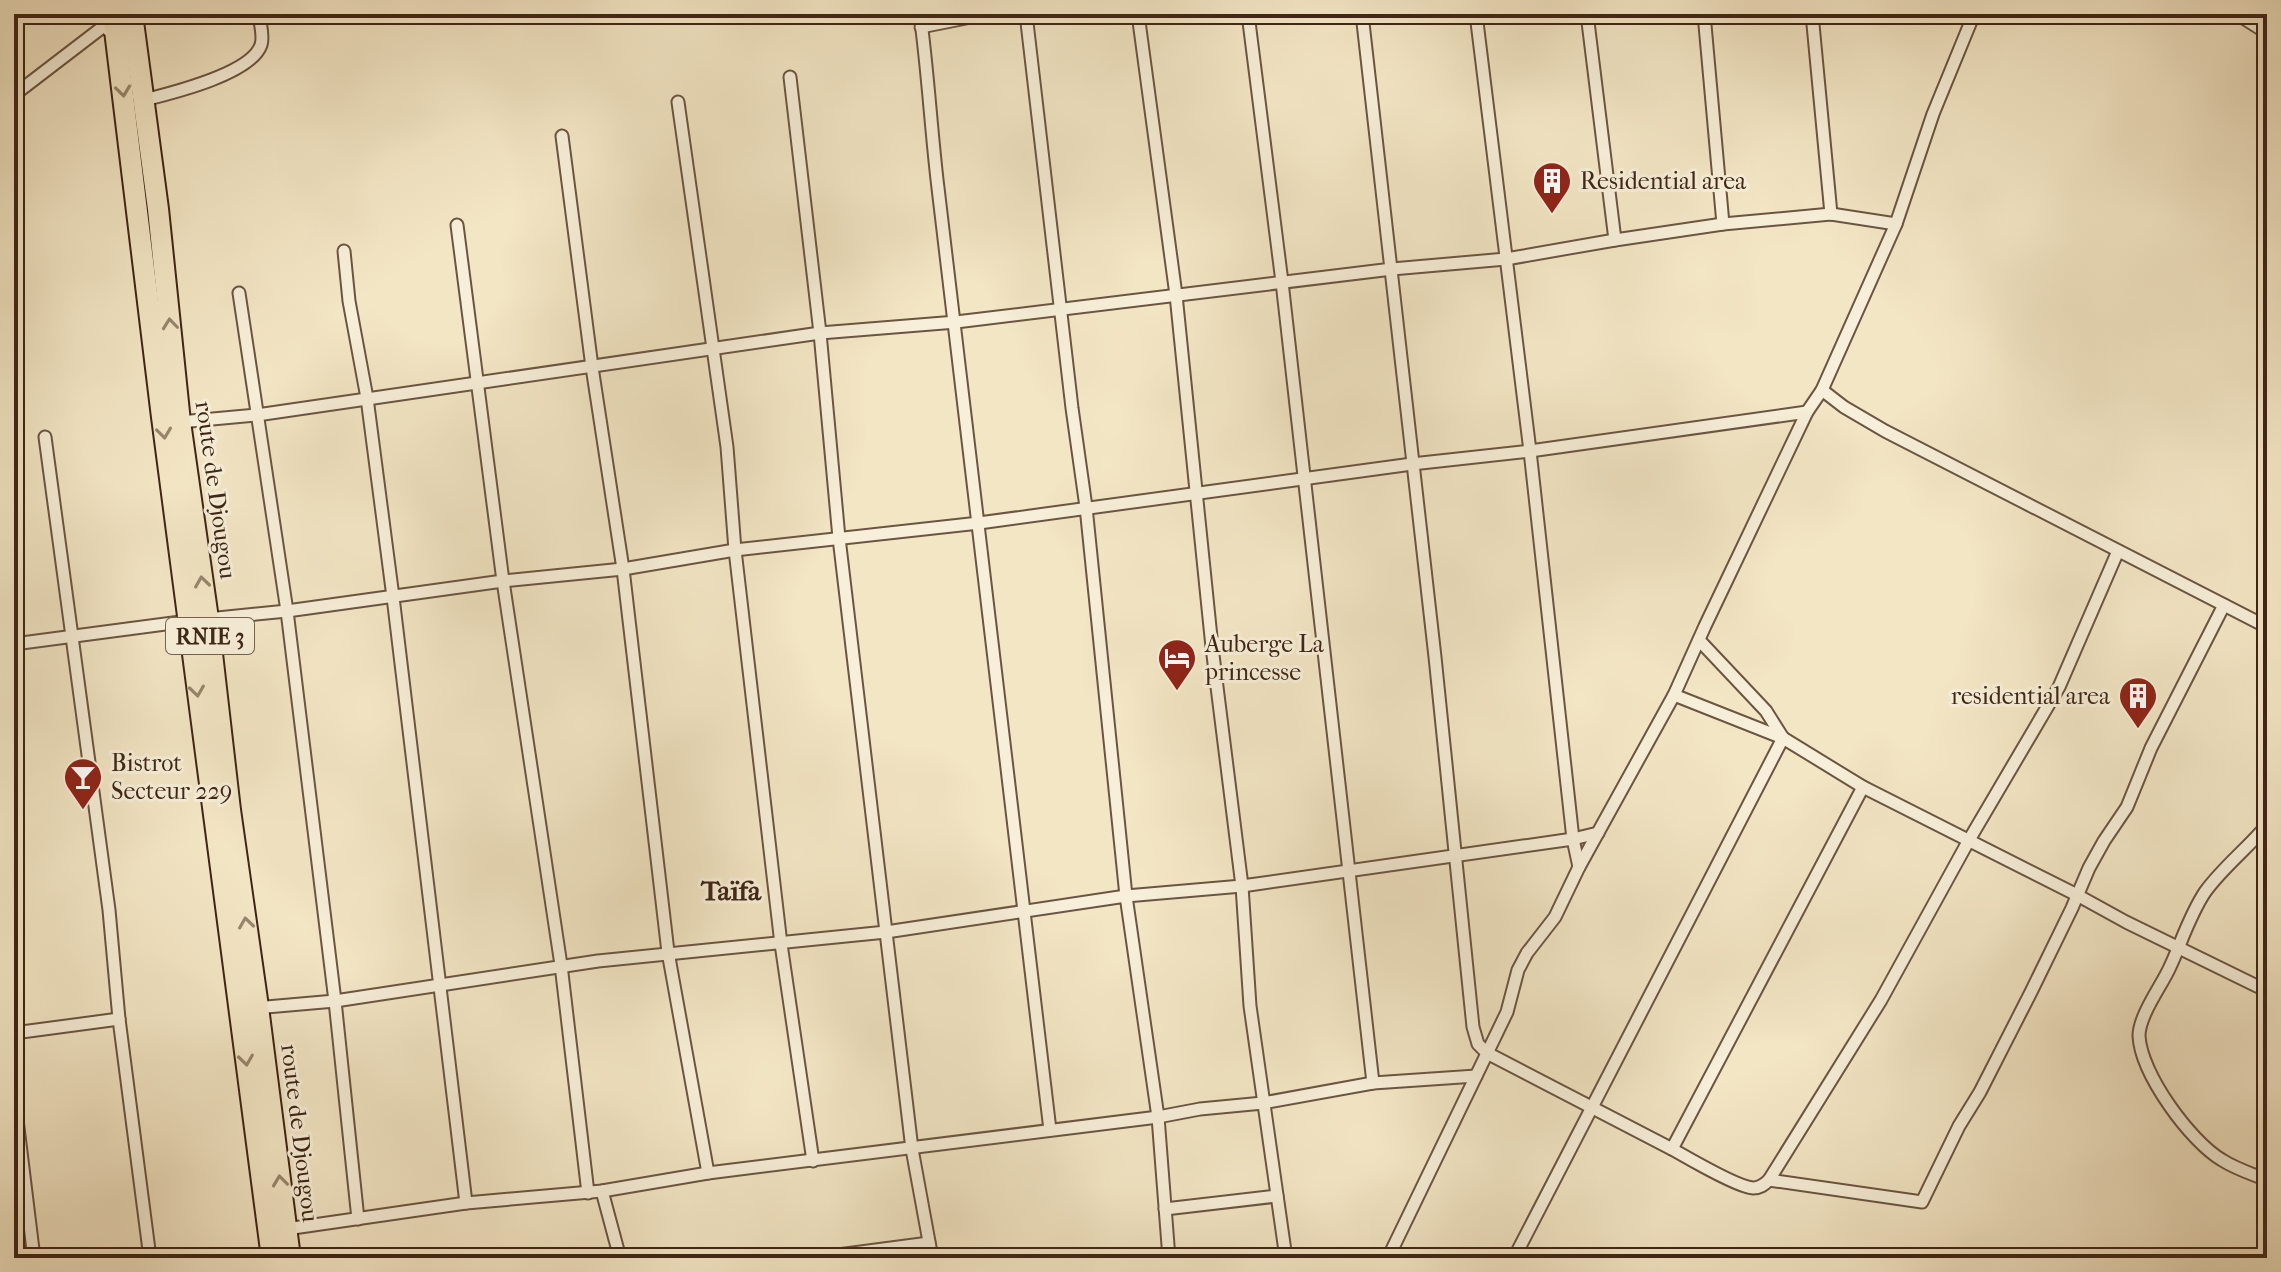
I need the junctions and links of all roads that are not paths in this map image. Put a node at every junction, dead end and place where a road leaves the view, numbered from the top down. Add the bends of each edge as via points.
1 (93, 14) edge
2 (132, 14) edge
3 (259, 14) edge
4 (986, 14) edge
5 (1026, 14) edge
6 (1138, 14) edge
7 (1248, 14) edge
8 (1362, 14) edge
9 (1476, 14) edge
10 (1587, 14) edge
11 (1704, 14) edge
12 (1812, 14) edge
13 (1974, 14) edge
14 (2237, 14) edge
15 (920, 20) edge
16 (111, 26) edge
17 (2267, 33) edge
18 (790, 77) dead end
19 (14, 95) edge
20 (144, 100) junction
21 (678, 102) dead end
22 (562, 136) dead end
23 (1831, 214) junction
24 (1723, 224) junction
25 (1896, 224) junction
26 (457, 225) dead end
27 (1615, 240) junction
28 (344, 251) dead end
29 (1506, 259) junction
30 (1392, 269) junction
31 (1282, 282) junction
32 (239, 293) dead end
33 (1176, 295) junction
34 (1062, 309) junction
35 (956, 322) junction
36 (820, 333) junction
37 (713, 349) junction
38 (592, 367) junction
39 (478, 384) junction
40 (1822, 390) junction
41 (367, 398) junction
42 (1807, 412) junction
43 (257, 415) junction
44 (180, 422) junction
45 (45, 437) dead end
46 (1530, 451) junction
47 (1412, 464) junction
48 (1304, 478) junction
49 (1195, 494) junction
50 (1086, 507) junction
51 (979, 523) junction
52 (839, 538) junction
53 (735, 550) junction
54 (2118, 551) junction
55 (623, 569) junction
56 (503, 581) junction
57 (393, 597) junction
58 (2224, 605) junction
59 (287, 611) junction
60 (198, 620) junction
61 (2267, 627) edge
62 (71, 637) junction
63 (1699, 640) junction
64 (14, 644) edge
65 (1674, 695) junction
66 (1783, 738) junction
67 (1863, 787) junction
68 (2267, 825) edge
69 (1598, 833) junction
70 (1573, 839) junction
71 (1969, 840) junction
72 (1455, 855) junction
73 (1579, 867) junction
74 (1348, 869) junction
75 (1242, 886) junction
76 (2077, 895) junction
77 (1126, 896) junction
78 (1025, 912) junction
79 (886, 932) junction
80 (781, 944) junction
81 (2177, 947) junction
82 (668, 952) junction
83 (561, 965) junction
84 (440, 984) junction
85 (2267, 991) edge
86 (335, 1001) junction
87 (249, 1009) junction
88 (119, 1019) junction
89 (14, 1033) edge
90 (1487, 1053) junction
91 (1476, 1076) junction
92 (1373, 1083) junction
93 (14, 1095) edge
94 (1263, 1103) junction
95 (1592, 1107) junction
96 (1158, 1117) junction
97 (1050, 1130) junction
98 (912, 1149) junction
99 (1672, 1149) junction
100 (813, 1161) junction
101 (708, 1173) junction
102 (1769, 1180) junction
103 (2267, 1180) edge
104 (602, 1191) junction
105 (588, 1193) junction
106 (1277, 1196) junction
107 (466, 1203) junction
108 (1165, 1209) junction
109 (358, 1219) junction
110 (286, 1229) junction
111 (929, 1243) junction
112 (34, 1258) edge
113 (150, 1258) edge
114 (272, 1258) edge
115 (290, 1258) edge
116 (620, 1258) edge
117 (815, 1258) edge
118 (932, 1258) edge
119 (1169, 1258) edge
120 (1286, 1258) edge
121 (1388, 1258) edge
122 (1514, 1258) edge

1 - 16 street
2 - 20 highway, route de Djougou / RNIE 3
3 - 20 street via 263,41 249,61 226,74
4 - 15 street
5 - 34 street
6 - 33 street
7 - 31 street
8 - 30 street
9 - 29 street
10 - 27 street
11 - 24 street
12 - 23 street
13 - 25 street
14 - 17 street
15 - 35 street
16 - 19 street
16 -> 60 highway, route de Djougou / RNIE 3
18 - 36 street
44 -> 20 highway, route de Djougou / RNIE 3
21 - 37 street
22 - 38 street
23 - 24 street
23 - 25 street
24 - 27 street
25 - 40 street
26 - 39 street
27 - 29 street
28 - 41 street
29 - 30 street
29 - 46 street
30 - 31 street
30 - 47 street
31 - 33 street
31 - 48 street
32 - 43 street
33 - 34 street
33 - 49 street
34 - 35 street
34 - 50 street
35 - 36 street
35 - 51 street
36 - 37 street
36 - 52 street
37 - 38 street
37 - 53 street
38 - 39 street
38 - 55 street
39 - 41 street
39 - 56 street
40 - 42 street
40 - 54 street via 1885,431
41 - 43 street
41 - 57 street
42 - 46 street
42 - 63 street
43 - 44 street
43 - 59 street
60 -> 44 highway, route de Djougou / RNIE 3
45 - 62 street
46 - 47 street
46 - 70 street
47 - 48 street
47 - 72 street
48 - 49 street
48 - 74 street
49 - 50 street
49 - 75 street
50 - 51 street
50 - 77 street
51 - 52 street
51 - 78 street
52 - 53 street
52 - 79 street
53 - 55 street
53 - 80 street
54 - 58 street
54 - 71 street via 2059,687
55 - 56 street
55 - 82 street
56 - 57 street
56 - 83 street
57 - 59 street
57 - 84 street
58 - 61 street
58 - 76 street via 2127,807
59 - 60 street
59 - 86 street
60 - 62 street
60 - 87 highway, route de Djougou / RNIE 3 via 230,810
62 - 64 street
62 - 88 street
63 - 65 street
63 - 66 street via 1766,711
65 - 66 street
65 - 69 street
66 - 67 street
66 - 95 street
67 - 71 street
67 - 99 street
68 - 81 street via 2204,894
69 - 70 street
69 - 73 street
70 - 72 street
70 - 73 street
71 - 76 street
71 - 102 street via 1881,1000
72 - 74 street
72 - 90 street via 1473,1027
73 - 90 street via 1555,917 1518,970 1507,1012
74 - 75 street
74 - 92 street
75 - 77 street
75 - 94 street
76 - 81 street
76 - 102 street via 1922,1202
77 - 78 street
77 - 96 street
78 - 79 street
78 - 97 street
79 - 80 street
79 - 98 street
80 - 82 street
80 - 100 street
81 - 85 street
81 - 103 street via 2142,1022 2142,1050 2171,1108 2204,1145 2222,1160
82 - 83 street
82 - 101 street
83 - 84 street
83 - 105 street
84 - 86 street
84 - 107 street
86 - 87 street
86 - 109 street
110 -> 87 highway, route de Djougou / RNIE 3
87 -> 114 highway, route de Djougou / RNIE 3
88 - 89 street
88 - 113 street
90 - 91 street
90 - 95 street
91 - 92 street
91 - 121 street
92 - 94 street
93 - 112 street
94 - 96 street
94 - 106 street
95 - 99 street
95 - 122 street
96 - 97 street
96 - 108 street
97 - 98 street
98 - 100 street
98 - 111 street
99 - 102 street via 1749,1188
100 - 101 street
101 - 104 street
104 - 105 street
104 - 116 street
105 - 107 street
106 - 108 street
106 - 120 street
107 - 109 street
108 - 119 street
109 - 110 street
110 - 115 highway, route de Djougou / RNIE 3
111 - 117 street
111 - 118 street

